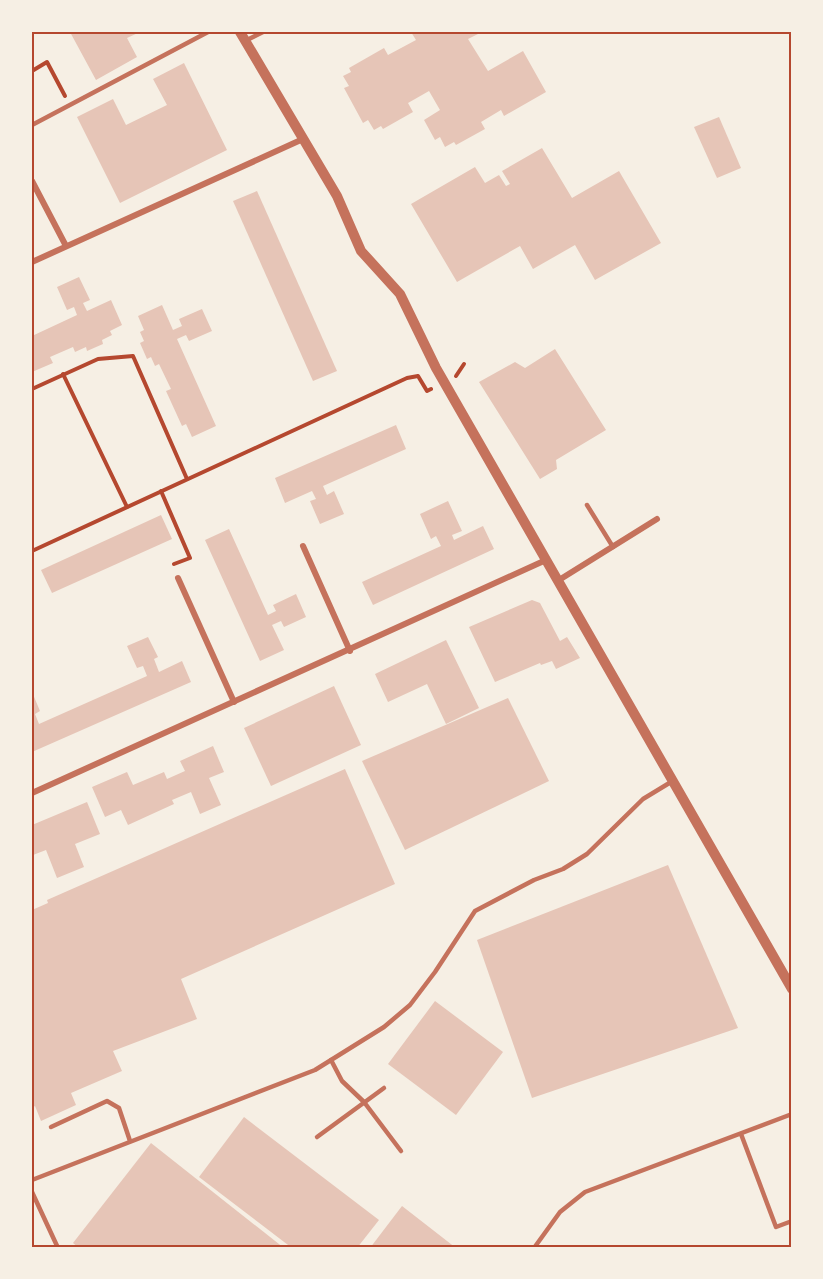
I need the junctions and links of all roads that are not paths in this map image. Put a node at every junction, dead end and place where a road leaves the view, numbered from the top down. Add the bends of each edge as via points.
1 (208, 32) edge
2 (263, 32) edge
3 (243, 36) edge
4 (32, 125) edge
5 (303, 140) junction
6 (32, 181) edge
7 (66, 246) junction
8 (32, 262) edge
9 (587, 505) dead end
10 (657, 519) dead end
11 (303, 546) dead end
12 (613, 547) junction
13 (546, 560) junction
14 (178, 578) road end
15 (559, 580) junction
16 (350, 651) junction
17 (234, 702) junction
18 (671, 782) junction
19 (32, 793) edge
20 (792, 989) edge
21 (331, 1060) junction
22 (384, 1088) dead end
23 (364, 1102) junction
24 (792, 1114) edge
25 (51, 1127) dead end
26 (741, 1134) junction
27 (317, 1137) dead end
28 (130, 1141) junction
29 (401, 1150) dead end
30 (32, 1180) edge
31 (32, 1192) edge
32 (792, 1221) edge
33 (58, 1248) edge
34 (534, 1248) edge

1 - 4 lane
2 - 3 lane
3 - 5 street
5 - 7 street
5 - 13 street via 341,203 360,251 400,294 424,347
6 - 7 street
7 - 8 street
9 - 12 lane
10 - 12 street
11 - 16 street
12 - 15 street
13 - 15 street
13 - 16 street
14 - 17 street
15 - 18 street
16 - 17 street
17 - 19 street
18 - 20 street
18 - 21 lane via 643,799 587,854 475,911 410,1005 384,1027
21 - 23 lane via 342,1081
21 - 28 lane via 315,1070
22 - 23 lane
23 - 27 lane
23 - 29 lane
24 - 26 lane
25 - 28 lane via 107,1101 119,1108
26 - 32 lane via 776,1227
26 - 34 lane via 585,1192 560,1212
28 - 30 lane
31 - 33 lane

